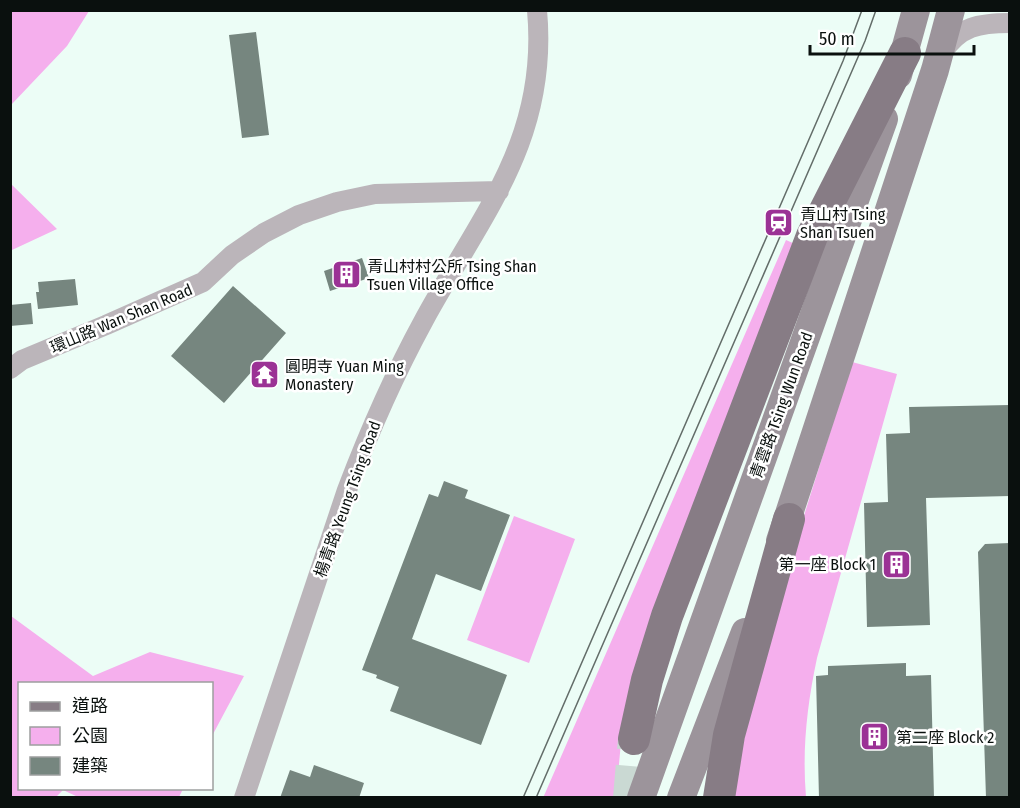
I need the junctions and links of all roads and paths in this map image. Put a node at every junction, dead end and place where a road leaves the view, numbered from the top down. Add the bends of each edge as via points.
1 (537, 10) edge
2 (916, 10) edge
3 (951, 10) edge
4 (1004, 10) edge
5 (1010, 13) edge
6 (1010, 23) edge
7 (905, 53) junction
8 (938, 59) junction
9 (499, 191) junction
10 (10, 369) edge
11 (789, 519) junction
12 (634, 740) tunnel mouth
13 (244, 798) edge
14 (641, 798) edge
15 (681, 798) edge
16 (718, 798) edge

1 - 9 street, 楊青路 Yeung Tsing Road via 537,70 529,117
2 - 7 main road, 青雲路 Tsing Wun Road
3 - 8 main road
4 - 5 street
6 - 8 street via 970,27 948,44
7 - 12 main road via 812,236 667,616 646,680
7 - 14 main road, 青雲路 Tsing Wun Road
8 - 11 main road
9 - 10 street, 環山路 Wan Shan Road via 375,194 299,215 232,255 203,282 22,360
9 - 13 street, 楊青路 Yeung Tsing Road via 424,320 364,446
11 - 15 main road
11 - 16 main road via 729,735

